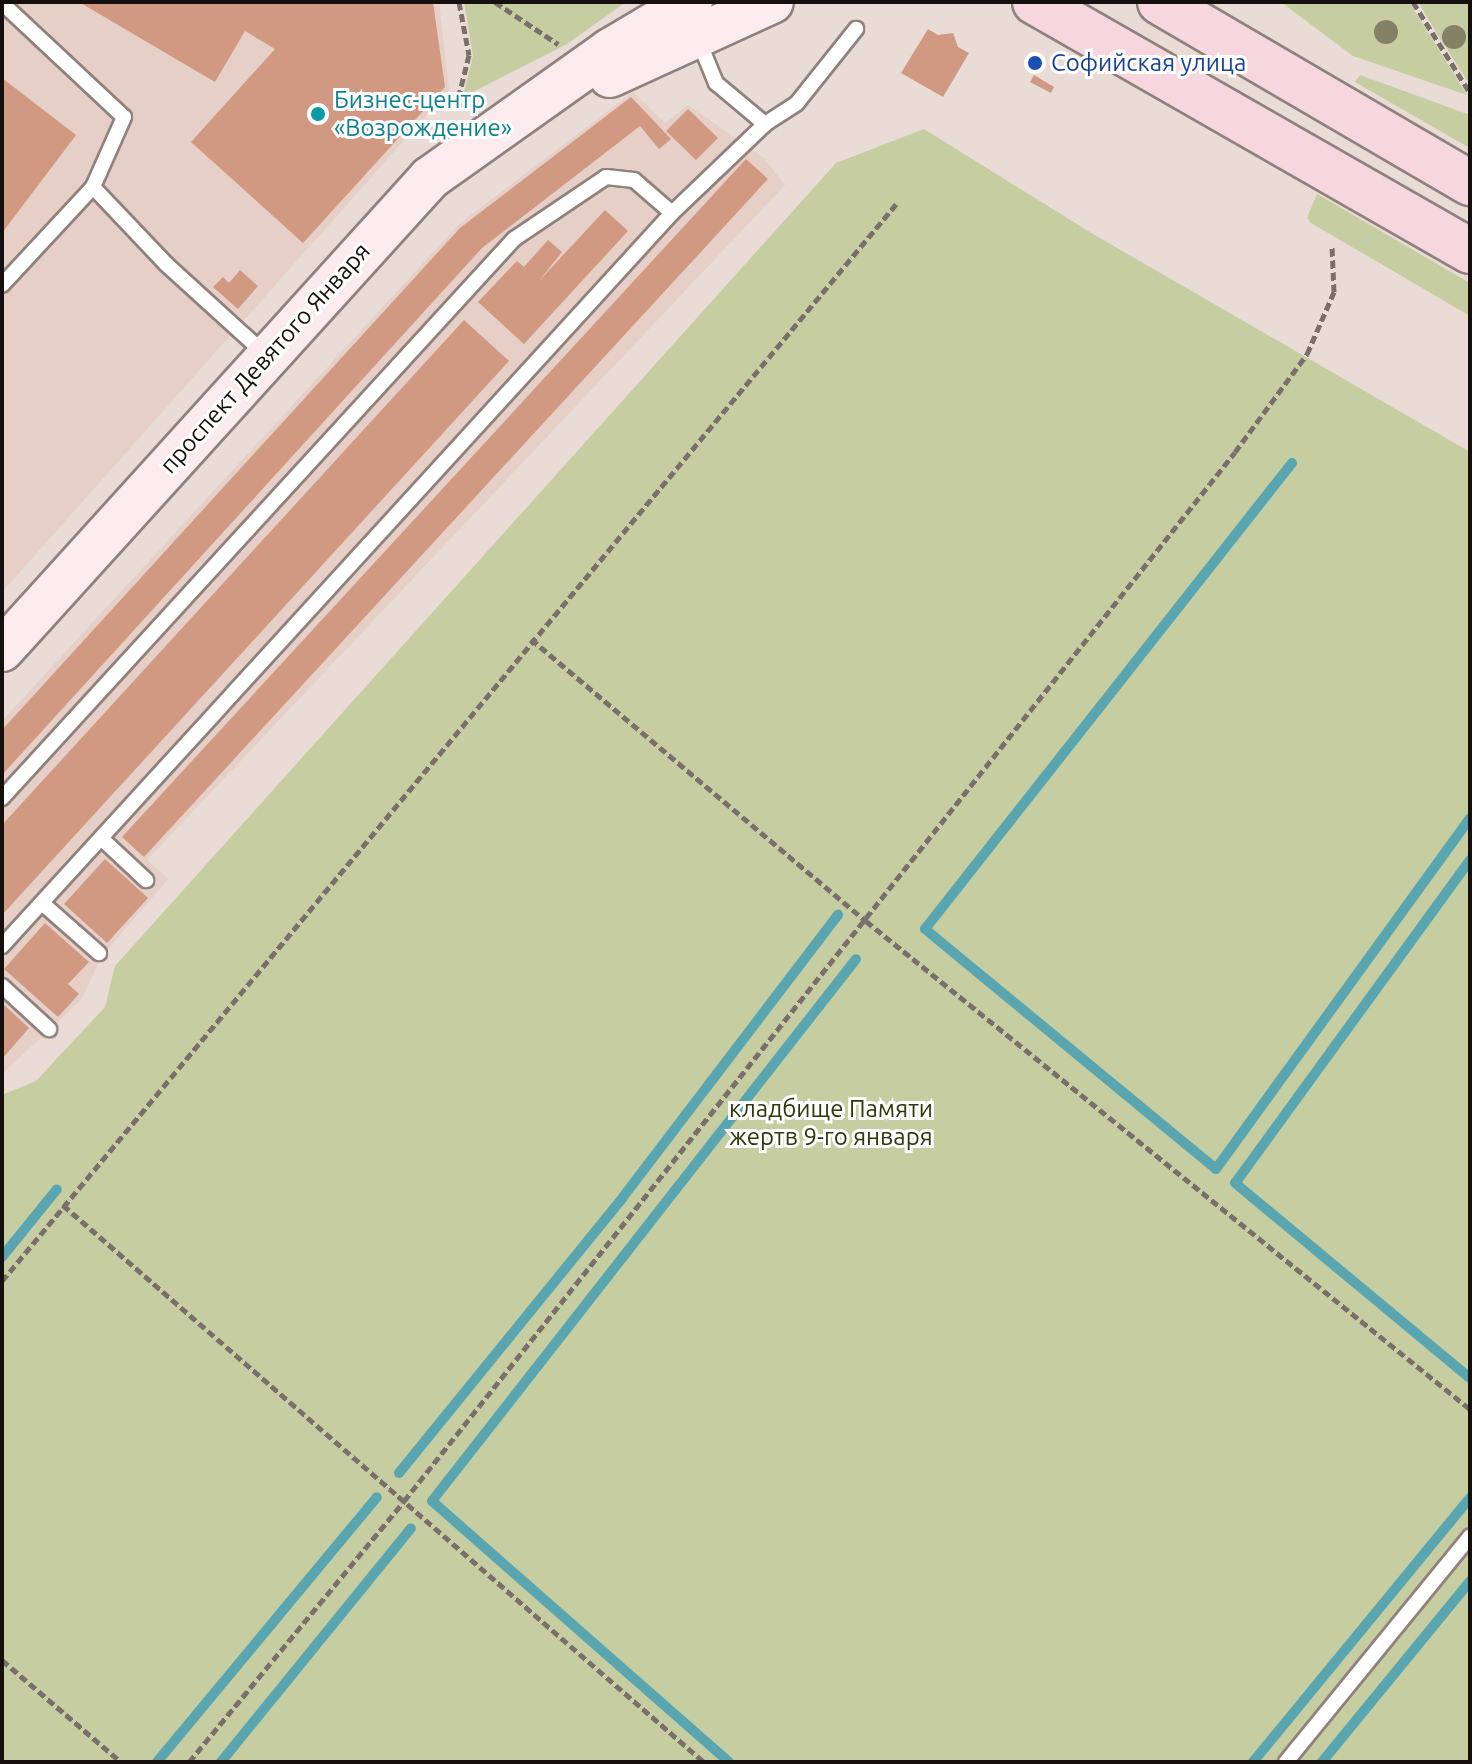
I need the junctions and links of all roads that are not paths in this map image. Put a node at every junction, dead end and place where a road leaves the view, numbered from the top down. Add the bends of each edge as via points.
1 (772, 2) edge
2 (1035, 2) edge
3 (1160, 2) edge
4 (2, 3) edge
5 (690, 16) edge
6 (856, 29) dead end
7 (765, 124) junction
8 (1470, 183) edge
9 (93, 187) junction
10 (672, 213) junction
11 (1468, 243) edge
12 (2, 285) edge
13 (267, 356) junction
14 (2, 650) edge
15 (2, 798) edge
16 (101, 838) junction
17 (146, 880) dead end
18 (42, 903) junction
19 (2, 946) edge
20 (99, 953) dead end
21 (2, 986) edge
22 (49, 1029) dead end
23 (1470, 1536) edge
24 (1286, 1762) edge

1 - 5 street, проспект Девятого Января
2 - 11 main road
3 - 8 main road
4 - 9 lane via 124,117
5 - 7 lane via 701,57 716,83
5 - 13 street, проспект Девятого Января via 623,72 552,95 485,135 430,178
6 - 7 lane via 797,103
7 - 10 lane
9 - 12 lane
9 - 13 lane via 166,264
10 - 15 lane via 634,180 606,177 514,239
10 - 16 lane
13 - 14 street, проспект Девятого Января
16 - 17 lane
16 - 18 lane
18 - 19 lane
18 - 20 lane
21 - 22 lane
23 - 24 lane

